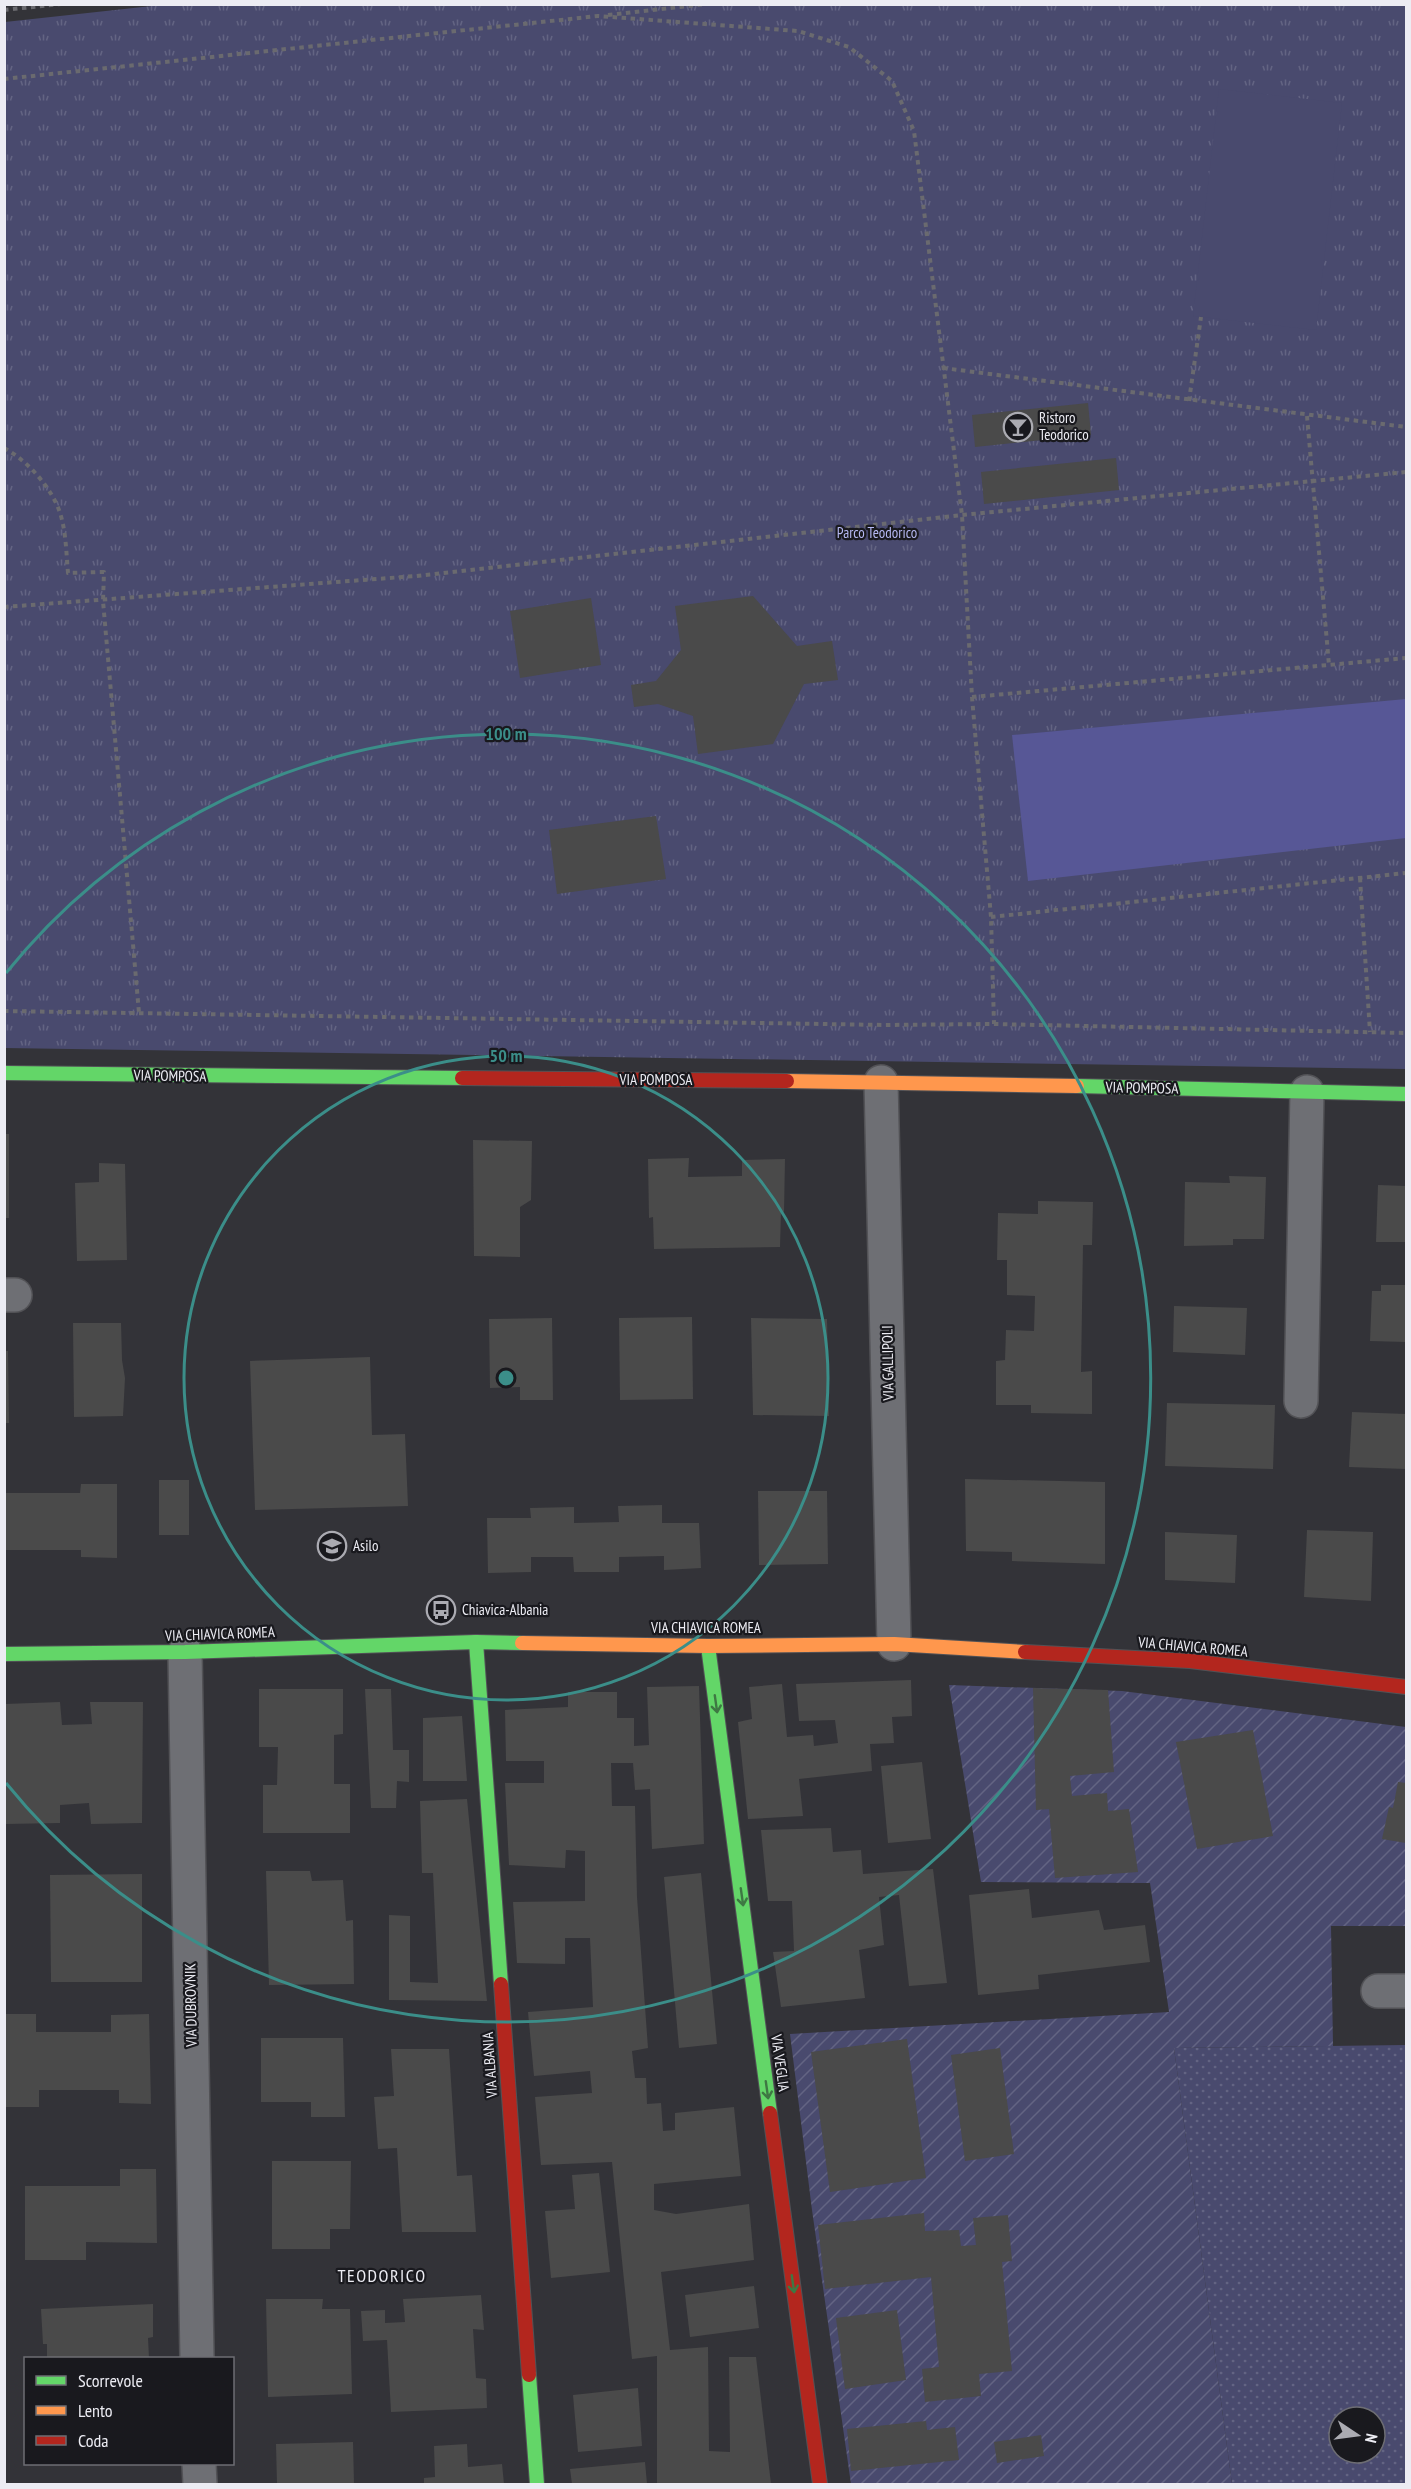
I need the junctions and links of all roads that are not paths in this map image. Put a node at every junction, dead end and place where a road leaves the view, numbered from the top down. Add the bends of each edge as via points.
1 (4, 1073) edge
2 (881, 1082) junction
3 (1307, 1092) junction
4 (1407, 1094) edge
5 (1301, 1401) dead end
6 (476, 1642) junction
7 (894, 1644) junction
8 (708, 1646) junction
9 (185, 1652) junction
10 (4, 1654) edge
11 (1407, 1687) edge
12 (197, 2357) edge
13 (199, 2465) edge
14 (200, 2484) edge
15 (537, 2484) edge
16 (820, 2484) edge

1 - 2 street, VIA POMPOSA
2 - 3 street, VIA POMPOSA
2 - 7 street, VIA GALLIPOLI
3 - 4 street, VIA POMPOSA
3 - 5 street
6 - 8 street, VIA CHIAVICA ROMEA
6 - 9 street, VIA CHIAVICA ROMEA
6 - 15 street, VIA ALBANIA
7 - 8 street, VIA CHIAVICA ROMEA
7 - 11 street, VIA CHIAVICA ROMEA via 1190,1661
8 -> 16 street, VIA VEGLIA
9 - 10 street, VIA CHIAVICA ROMEA
9 - 12 street, VIA DUBROVNIK
13 - 14 street

